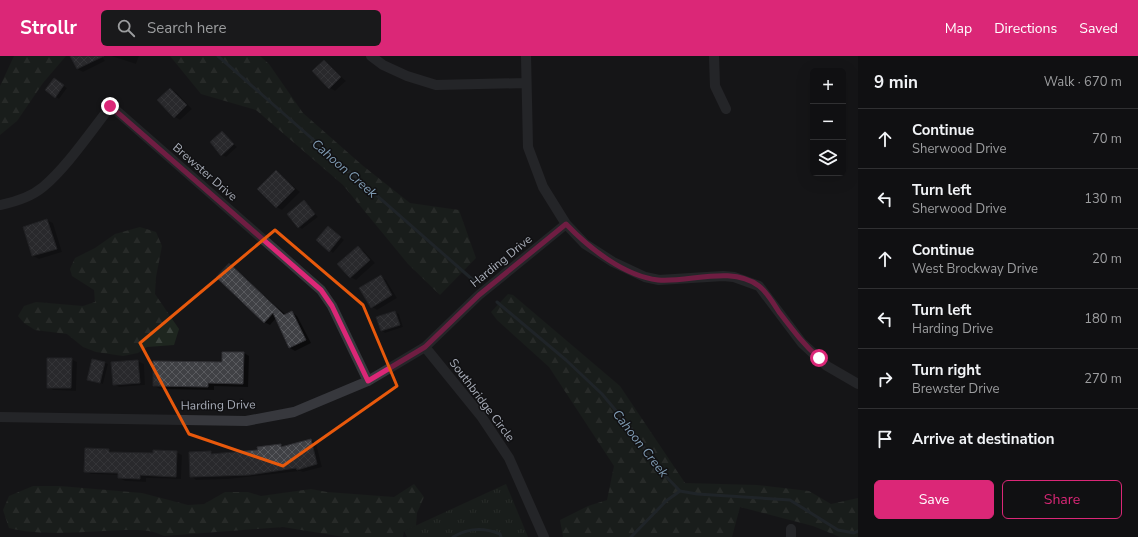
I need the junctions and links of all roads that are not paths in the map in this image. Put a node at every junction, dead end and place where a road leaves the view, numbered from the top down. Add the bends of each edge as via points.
1 (371, 56) edge
2 (526, 56) edge
3 (714, 56) edge
4 (525, 83) junction
5 (726, 109) dead end
6 (0, 205) edge
7 (566, 224) junction
8 (425, 347) junction
9 (368, 381) junction
10 (858, 384) edge
11 (0, 417) edge
12 (544, 537) edge

1 - 4 street via 383,65 407,76 436,85
2 - 4 street
3 - 5 street via 715,86
4 - 7 street via 528,146 543,187
6 - 9 street, Brewster Drive via 16,201 42,188 110,106 321,290 332,306
7 - 8 street, Harding Drive via 479,295
7 - 10 street via 585,244 613,262 645,277 659,280 723,276 759,286 802,343 833,370
8 - 9 street, Harding Drive
8 - 12 street, Southbridge Circle via 481,416 509,458
9 - 11 street, Harding Drive via 294,412 246,421

